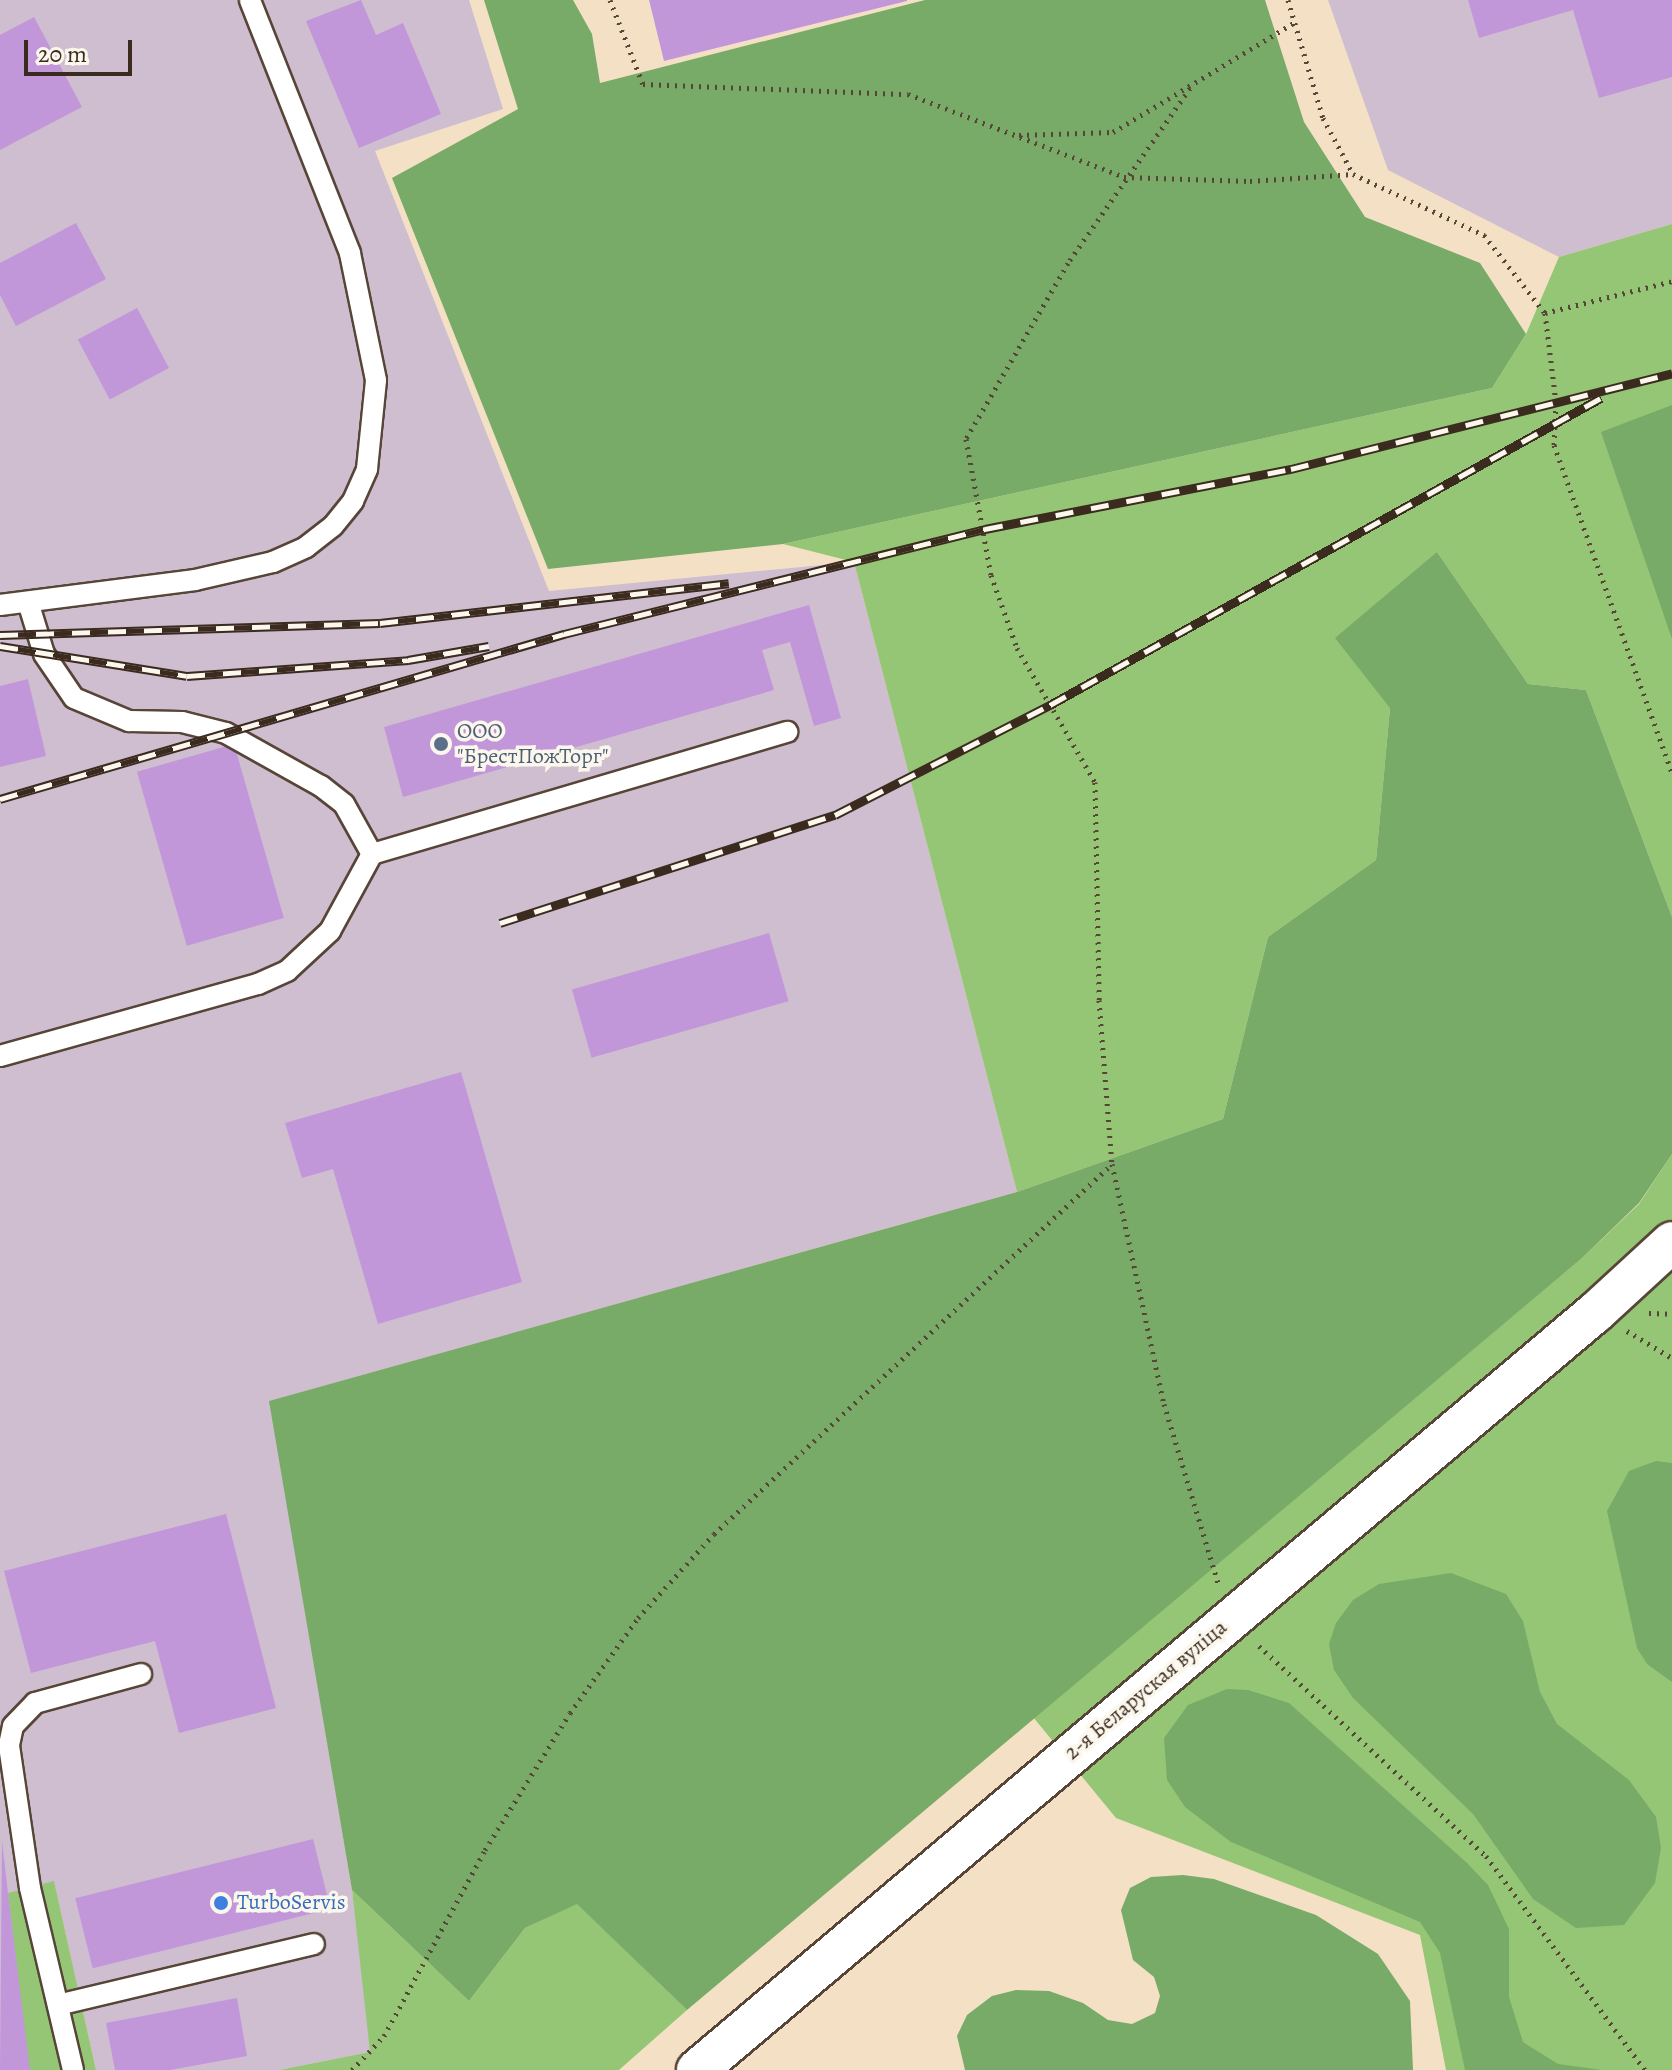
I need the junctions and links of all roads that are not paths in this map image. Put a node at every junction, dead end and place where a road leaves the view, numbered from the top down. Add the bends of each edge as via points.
1 (250, 0) edge
2 (28, 602) junction
3 (0, 605) edge
4 (787, 732) dead end
5 (372, 854) junction
6 (0, 1056) edge
7 (1672, 1242) edge
8 (141, 1674) dead end
9 (314, 1944) dead end
10 (58, 2005) junction
11 (73, 2070) edge
12 (697, 2070) edge

1 - 2 lane via 350,253 376,380 367,469 353,501 333,526 306,547 273,562 195,580
2 - 3 lane
2 - 5 lane via 44,654 74,698 129,721 204,726 250,746 344,804
4 - 5 lane
5 - 6 lane via 330,931 287,971 258,984
7 - 12 street, 2-я Беларуская вуліца via 1596,1312
8 - 10 lane via 35,1703 13,1726 9,1745 30,1888
9 - 10 lane
10 - 11 lane

